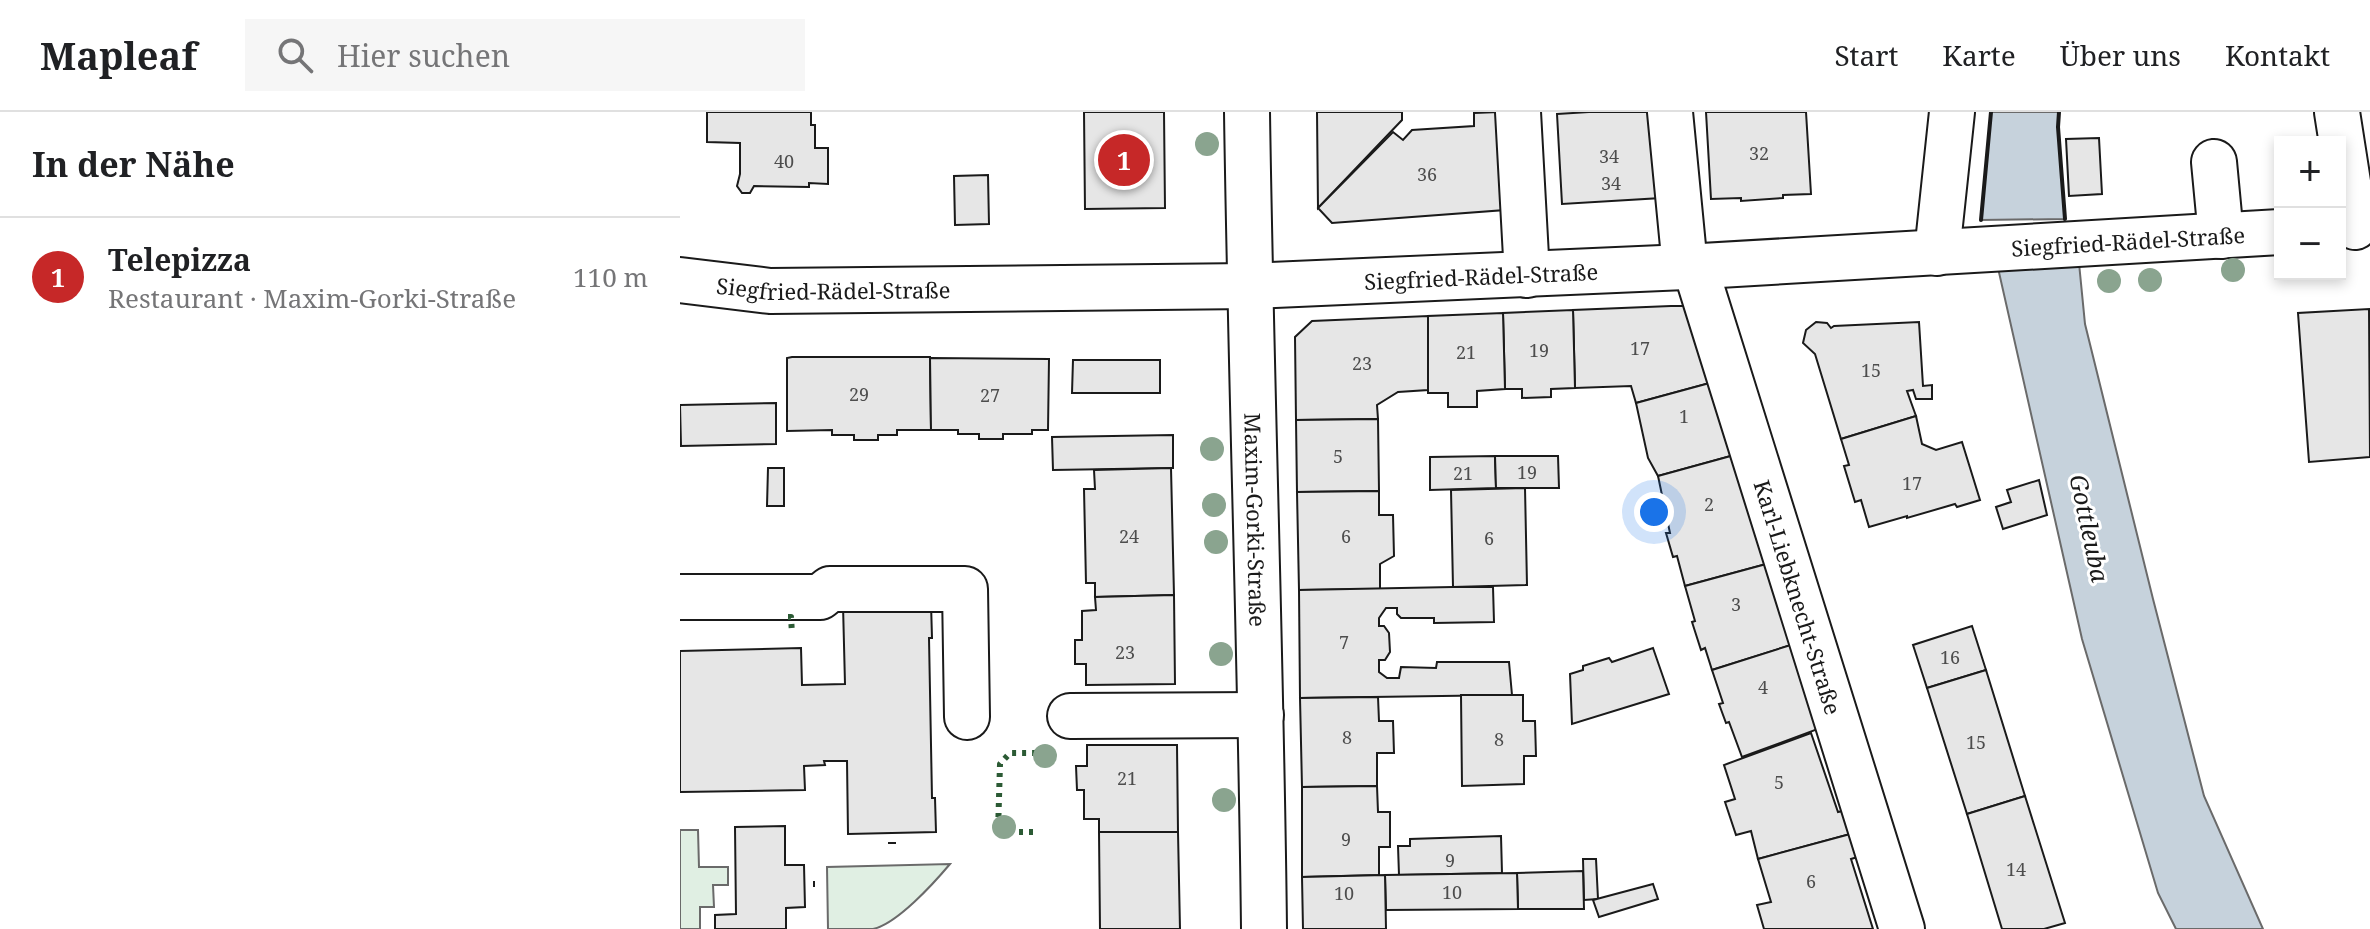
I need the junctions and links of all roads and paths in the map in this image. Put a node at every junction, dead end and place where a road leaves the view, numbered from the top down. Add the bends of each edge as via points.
1 (1247, 112) edge
2 (1518, 112) edge
3 (1670, 112) edge
4 (1952, 112) edge
5 (2337, 112) edge
6 (2214, 162) dead end
7 (2355, 227) edge
8 (2274, 232) edge
9 (2221, 236) junction
10 (1937, 253) junction
11 (1690, 267) junction
12 (1527, 275) junction
13 (680, 280) edge
14 (1250, 286) junction
15 (680, 597) edge
16 (1261, 715) junction
17 (1070, 716) dead end
18 (967, 717) dead end
19 (1264, 929) edge
20 (1902, 929) edge

1 - 14 street, Maxim-Gorki-Straße
2 - 12 street
3 - 11 street, Karl-Liebknecht-Straße
4 - 10 street
5 - 7 street
6 - 9 street
8 - 9 street, Siegfried-Rädel-Straße
9 - 10 street, Siegfried-Rädel-Straße
10 - 11 street, Siegfried-Rädel-Straße
11 - 12 street, Siegfried-Rädel-Straße
11 - 20 street, Karl-Liebknecht-Straße
12 - 14 street, Siegfried-Rädel-Straße
13 - 14 street, Siegfried-Rädel-Straße via 770,291
14 - 16 street, Maxim-Gorki-Straße
15 - 18 street via 965,589
16 - 17 street
16 - 19 street, Maxim-Gorki-Straße

